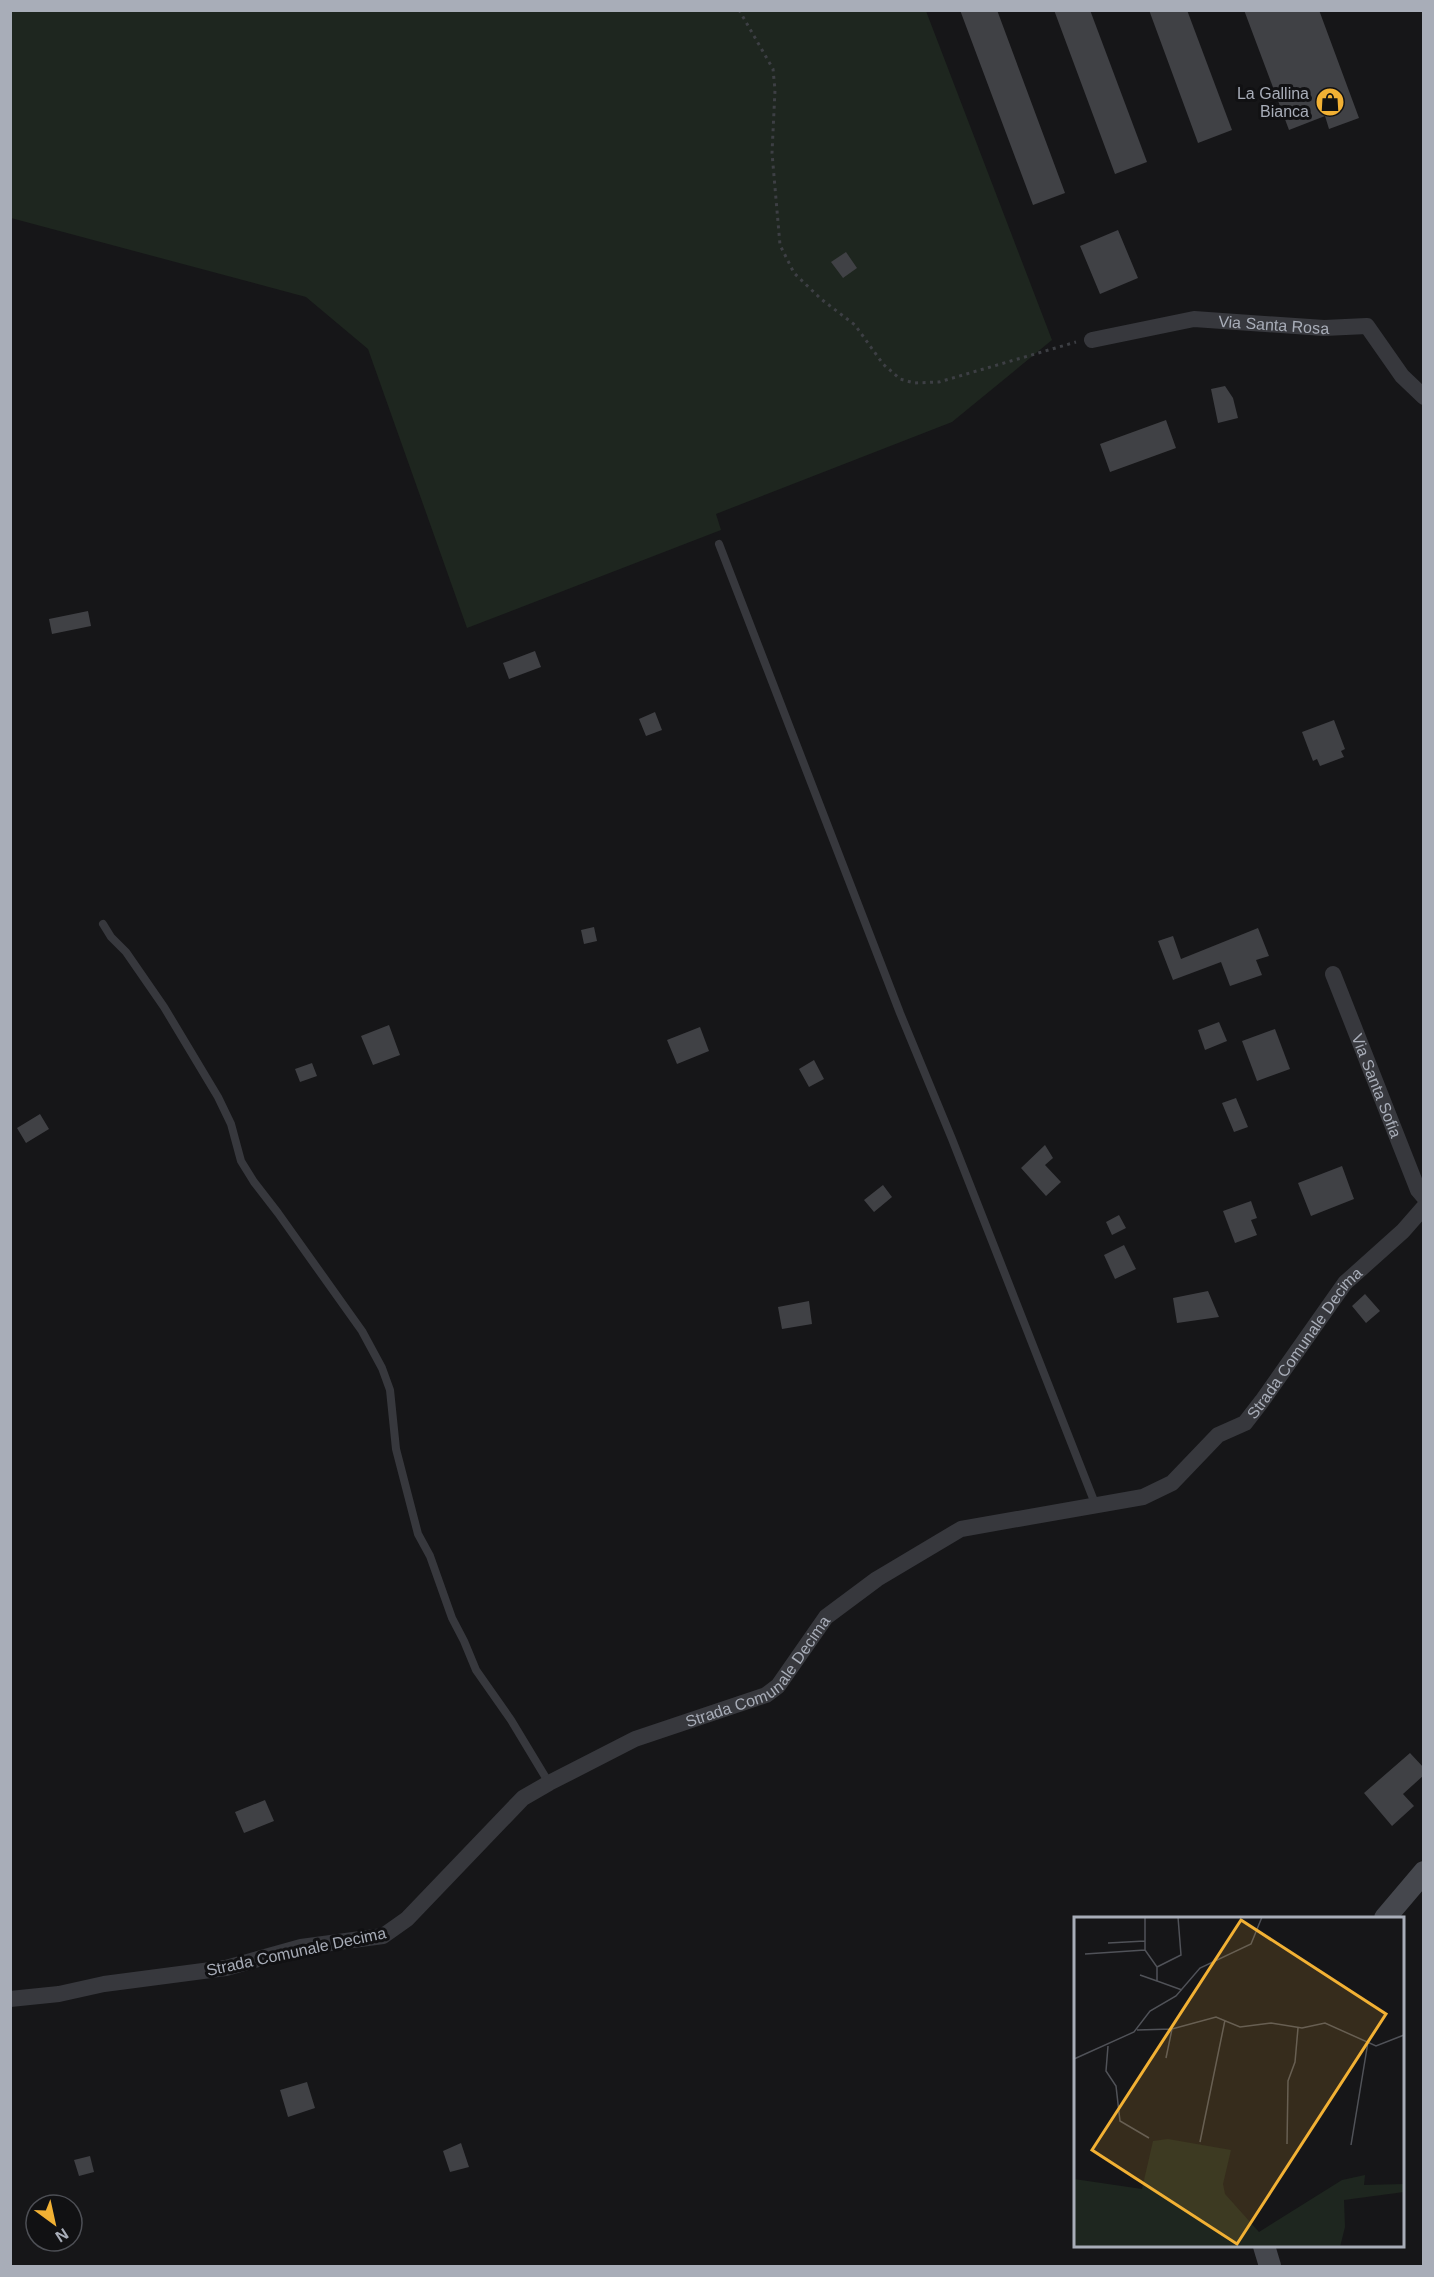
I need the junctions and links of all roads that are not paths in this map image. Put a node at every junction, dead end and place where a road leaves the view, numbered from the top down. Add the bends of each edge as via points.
1 (1092, 340) road end
2 (1424, 397) edge
3 (718, 544) dead end
4 (103, 924) dead end
5 (1334, 974) dead end
6 (1424, 1197) edge
7 (1424, 1207) edge
8 (1096, 1506) junction
9 (549, 1783) junction
10 (1424, 1872) edge
11 (1386, 1917) edge
12 (10, 1999) edge
13 (1264, 2247) edge
14 (1270, 2266) edge

1 - 2 street, Via Santa Rosa via 1194,319 1324,328 1367,326 1402,376
3 - 8 lane
4 - 9 lane via 164,1007 218,1096 241,1161 254,1182 362,1331 382,1368 390,1390 396,1449 418,1534 476,1670
5 - 6 street, Via Santa Sofia
7 - 8 street, Strada Comunale Decima via 1403,1232 1345,1282 1245,1423 1218,1435 1172,1484 1143,1497
8 - 9 street, Strada Comunale Decima via 961,1529 877,1579 826,1617 778,1686 766,1695 635,1738
9 - 12 street, Strada Comunale Decima via 523,1798 407,1918 383,1936 301,1947 226,1968
10 - 11 street
13 - 14 street

